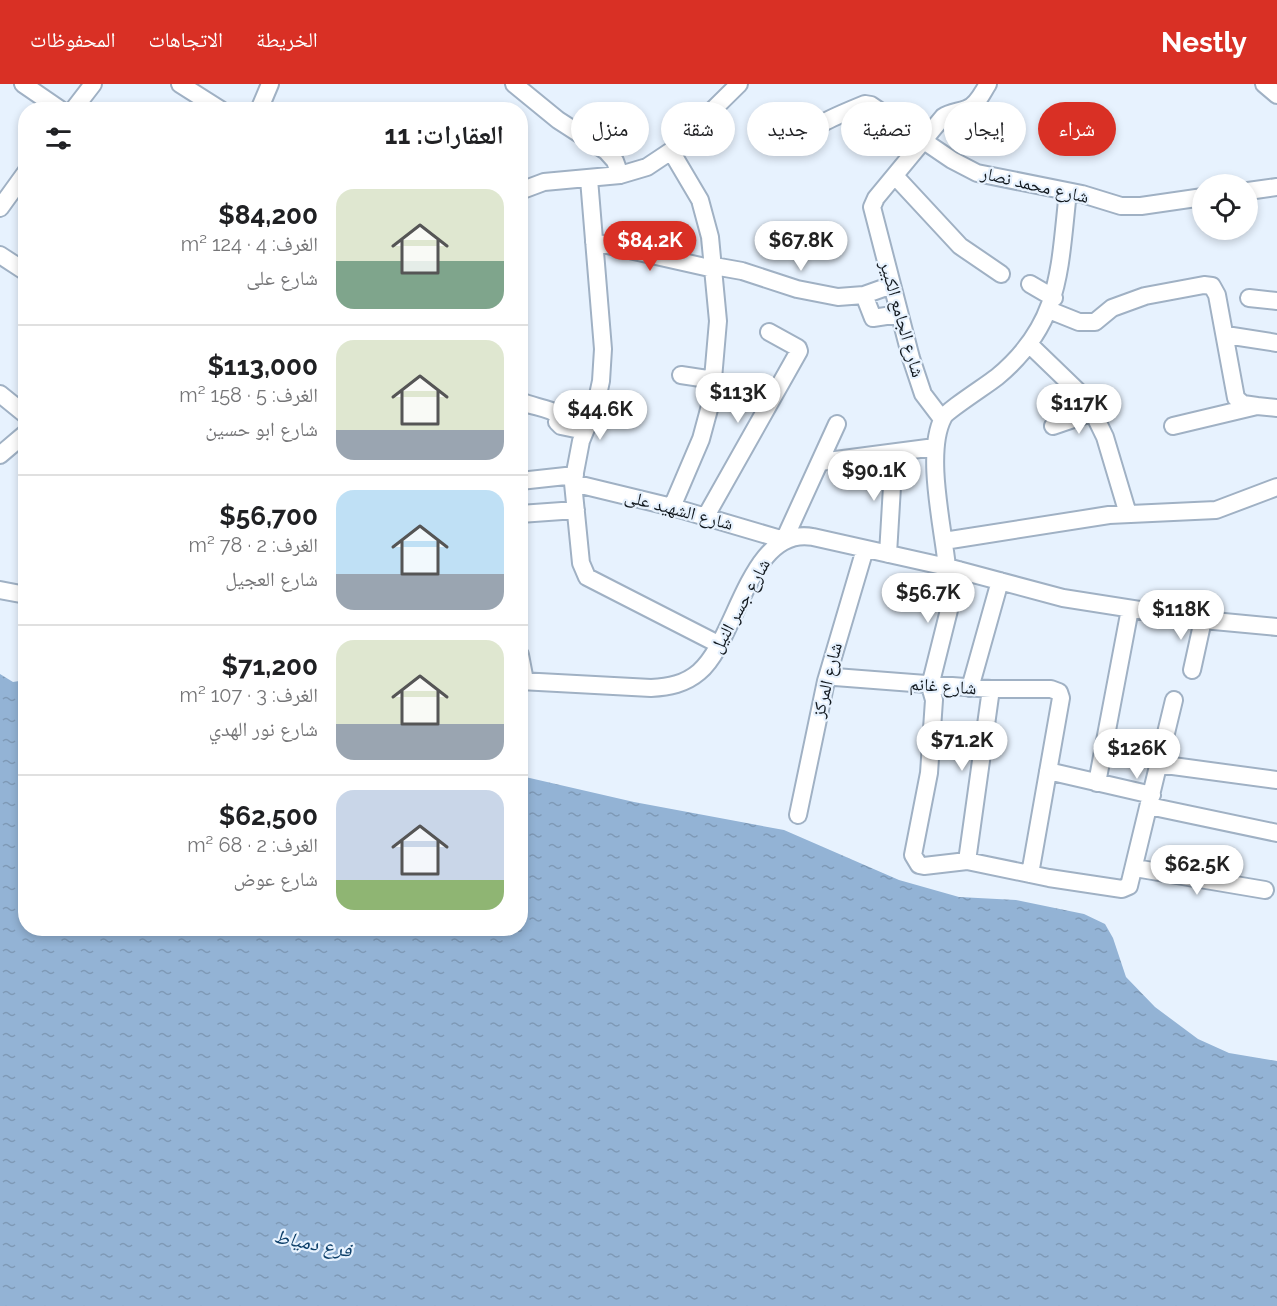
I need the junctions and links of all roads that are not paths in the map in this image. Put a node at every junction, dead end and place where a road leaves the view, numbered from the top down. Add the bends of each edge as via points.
1 (23, 84) edge
2 (93, 84) edge
3 (180, 84) edge
4 (270, 84) edge
5 (514, 84) edge
6 (737, 84) edge
7 (988, 84) edge
8 (1264, 84) edge
9 (1277, 95) edge
10 (49, 102) edge
11 (79, 102) edge
12 (208, 102) edge
13 (262, 102) edge
14 (719, 102) edge
15 (932, 131) edge
16 (932, 147) edge
17 (664, 156) edge
18 (674, 156) edge
19 (912, 156) edge
20 (620, 176) junction
21 (895, 176) junction
22 (589, 180) junction
23 (18, 181) edge
24 (1277, 187) edge
25 (528, 188) edge
26 (1258, 190) edge
27 (1068, 192) junction
28 (3, 198) edge
29 (1192, 199) edge
30 (594, 242) junction
31 (0, 255) edge
32 (18, 267) edge
33 (714, 267) junction
34 (1001, 274) dead end
35 (1030, 284) dead end
36 (892, 285) junction
37 (864, 295) junction
38 (1249, 298) dead end
39 (1277, 301) edge
40 (1051, 304) junction
41 (899, 314) junction
42 (769, 333) dead end
43 (1226, 336) junction
44 (1277, 343) edge
45 (1030, 345) junction
46 (681, 375) dead end
47 (714, 380) junction
48 (0, 394) edge
49 (528, 405) edge
50 (1257, 406) junction
51 (1277, 408) edge
52 (18, 409) edge
53 (1094, 412) junction
54 (942, 419) junction
55 (837, 424) dead end
56 (1053, 426) dead end
57 (1173, 426) dead end
58 (585, 430) junction
59 (18, 440) edge
60 (935, 447) junction
61 (894, 453) junction
62 (0, 455) edge
63 (820, 462) junction
64 (574, 479) junction
65 (528, 481) edge
66 (1277, 487) edge
67 (672, 507) junction
68 (576, 510) junction
69 (528, 513) edge
70 (1128, 514) junction
71 (706, 516) junction
72 (784, 540) junction
73 (944, 541) junction
74 (865, 549) junction
75 (888, 554) junction
76 (953, 568) junction
77 (1000, 580) junction
78 (0, 590) edge
79 (18, 593) edge
80 (1130, 609) junction
81 (1203, 620) junction
82 (1277, 627) edge
83 (718, 644) junction
84 (1192, 670) dead end
85 (835, 677) dead end
86 (528, 681) edge
87 (930, 686) junction
88 (970, 688) junction
89 (991, 689) junction
90 (1174, 700) dead end
91 (1158, 764) junction
92 (1048, 771) junction
93 (1277, 780) edge
94 (1097, 783) junction
95 (1150, 801) junction
96 (798, 815) dead end
97 (1277, 833) edge
98 (967, 861) junction
99 (1135, 868) junction
100 (1030, 874) junction
101 (1265, 890) dead end

1 - 10 street
2 - 11 street
3 - 12 street
4 - 13 street
5 - 20 street via 558,120 606,151
6 - 14 street
7 - 15 street, شارع الجامع الكبير via 975,104 949,113
8 - 9 street
16 - 27 street, شارع محمد نصار via 977,173
17 - 20 street via 647,167
18 - 33 street via 700,200
19 - 21 street, شارع الجامع الكبير
20 - 22 street
21 - 34 street via 960,246
21 - 36 street, شارع الجامع الكبير via 872,207
22 - 25 street via 544,182
22 - 30 street
23 - 28 street
24 - 26 street
27 - 29 street, شارع محمد نصار via 1121,206
27 - 40 street
30 - 33 street
30 - 58 street via 603,349 596,404
31 - 32 street
33 - 37 street via 838,297
33 - 47 street via 718,321
35 - 40 street
36 - 37 street
36 - 41 street, شارع الجامع الكبير
37 - 41 street via 873,318
38 - 39 street
40 - 43 street via 1079,322 1095,322 1112,308 1145,296 1209,285 1217,296
40 - 45 street
41 - 54 street, شارع الجامع الكبير via 923,394
42 - 71 street via 799,351
43 - 44 street
43 - 50 street via 1236,398 1243,404
45 - 53 street via 1072,383
45 - 54 street via 1010,366
46 - 47 street
47 - 67 street via 701,439
48 - 52 street
49 - 58 street via 555,412 561,426
50 - 51 street
50 - 57 street
53 - 56 street
53 - 70 street via 1106,437
54 - 60 street
55 - 63 street, شارع جسر النيل
58 - 64 street
59 - 62 street
60 - 61 street
60 - 73 street
61 - 63 street
61 - 75 street
63 - 72 street, شارع جسر النيل
64 - 65 street, شارع الشهيد على
64 - 67 street, شارع الشهيد على
64 - 68 street
66 - 70 street via 1216,510
67 - 71 street, شارع الشهيد على
68 - 69 street
68 - 83 street via 581,563 587,577
70 - 73 street
71 - 72 street, شارع الشهيد على
72 - 74 street via 806,536
72 - 83 street, شارع جسر النيل via 771,549
73 - 76 street
74 - 75 street
74 - 96 street, شارع المركز via 826,681
75 - 76 street
76 - 77 street
76 - 87 street
77 - 80 street via 1063,598
77 - 88 street
78 - 79 street
80 - 81 street
80 - 94 street
81 - 82 street
81 - 84 street
83 - 86 street, شارع جسر النيل via 699,672 669,687
85 - 87 street, شارع غانم
87 - 88 street, شارع غانم
87 - 98 street via 934,700 929,773 913,858 924,866
88 - 89 street, شارع غانم
89 - 92 street, شارع غانم via 1059,692
89 - 98 street
90 - 91 street
91 - 93 street
91 - 95 street
92 - 94 street
92 - 100 street
94 - 95 street
95 - 97 street
95 - 99 street
98 - 100 street
99 - 100 street via 1131,884 1122,889
99 - 101 street

